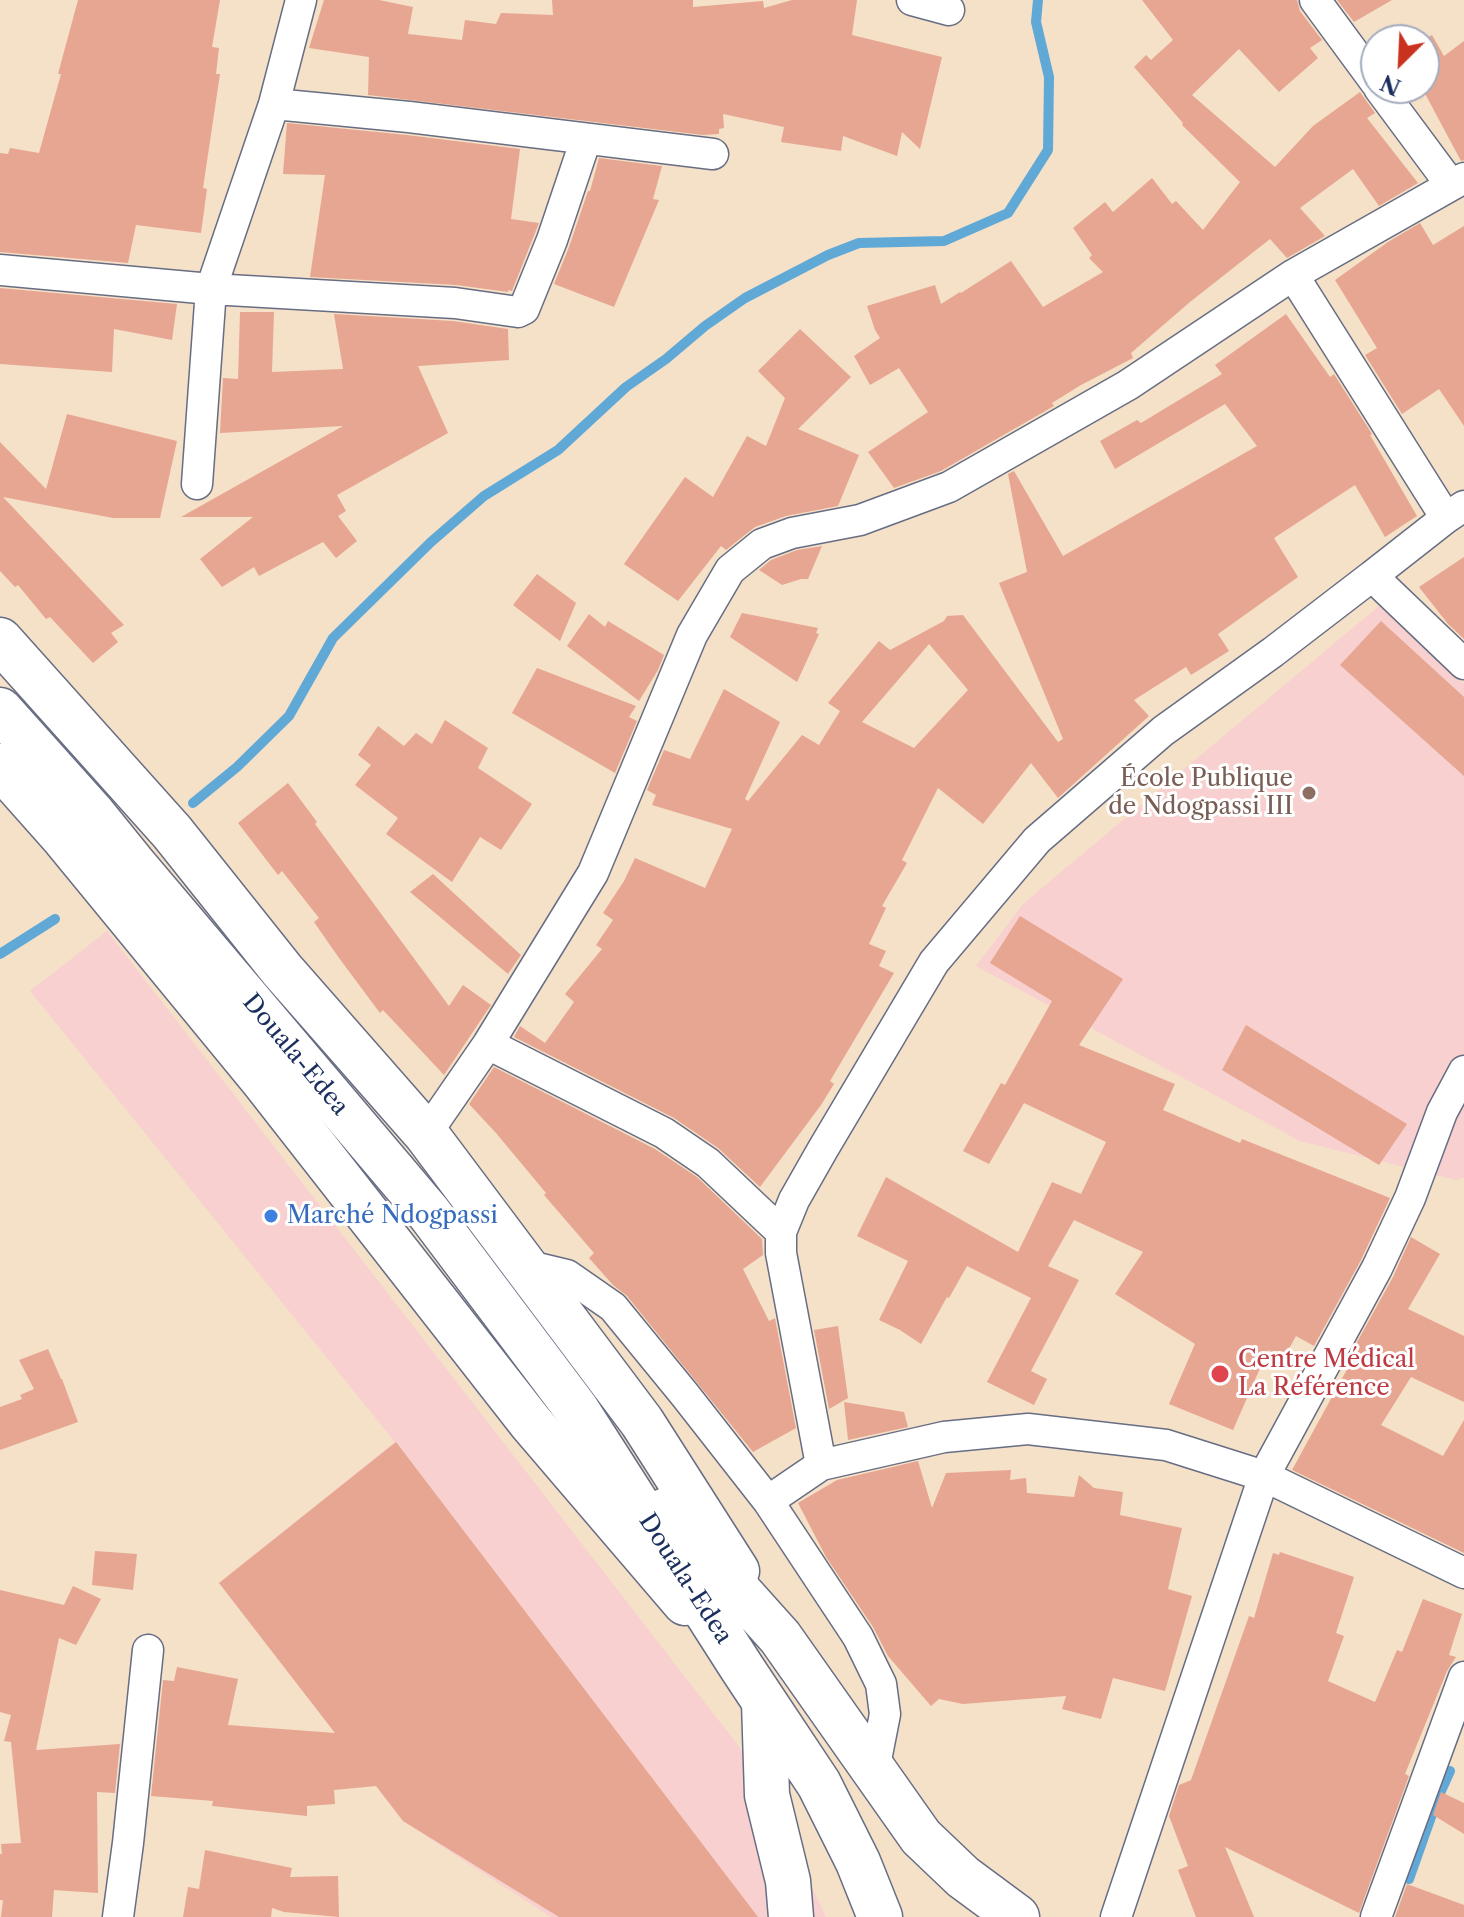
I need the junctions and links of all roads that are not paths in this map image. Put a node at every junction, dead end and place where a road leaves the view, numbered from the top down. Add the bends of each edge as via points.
1 (301, 0) edge
2 (912, 0) edge
3 (1315, 0) edge
4 (949, 10) dead end
5 (1360, 61) edge
6 (274, 104) junction
7 (1393, 104) edge
8 (586, 139) junction
9 (713, 154) dead end
10 (1457, 182) edge
11 (0, 270) edge
12 (1293, 275) junction
13 (211, 289) junction
14 (197, 484) dead end
15 (1455, 512) edge
16 (1372, 576) junction
17 (0, 640) edge
18 (1464, 664) edge
19 (0, 710) edge
20 (0, 766) edge
21 (488, 1044) junction
22 (1464, 1071) edge
23 (426, 1134) junction
24 (781, 1232) junction
25 (525, 1265) junction
26 (577, 1410) junction
27 (821, 1465) junction
28 (1264, 1476) junction
29 (768, 1501) junction
30 (1464, 1573) edge
31 (780, 1637) junction
32 (148, 1650) dead end
33 (1464, 1677) edge
34 (753, 1685) junction
35 (874, 1770) junction
36 (118, 1917) edge
37 (791, 1917) edge
38 (880, 1917) edge
39 (1017, 1917) edge
40 (1116, 1917) edge
41 (1376, 1917) edge

1 - 6 street
2 - 4 street
3 - 5 street
6 - 8 street
6 - 13 street
7 - 10 street
8 - 9 street
8 - 13 street via 552,240 524,309 518,312 455,303
10 - 12 street
11 - 13 street
12 - 15 street
12 - 21 street via 1128,385 949,487 860,520 762,544 730,570 692,635 593,873
13 - 14 street
15 - 16 street
16 - 18 street
16 - 24 street via 1163,731 1037,840 934,962 808,1174
17 - 23 main road via 172,832 282,970
19 - 26 main road, Douala-Edea via 429,1213
20 - 34 main road via 262,1079 531,1423
21 - 23 street
21 - 24 street via 664,1133 708,1163
22 - 28 street via 1377,1268
23 - 25 main road
24 - 27 street
25 - 29 street via 567,1275 613,1307
25 - 31 main road via 642,1422
26 - 31 main road, Douala-Edea
26 - 34 main road, Douala-Edea
27 - 28 street via 944,1437 1028,1429 1166,1445
27 - 29 street
28 - 30 street
28 - 40 street
29 - 35 street via 858,1637 881,1684 885,1714
31 - 35 main road
32 - 36 street
33 - 41 street
34 - 37 main road
34 - 38 main road via 819,1784
35 - 39 main road via 921,1837

